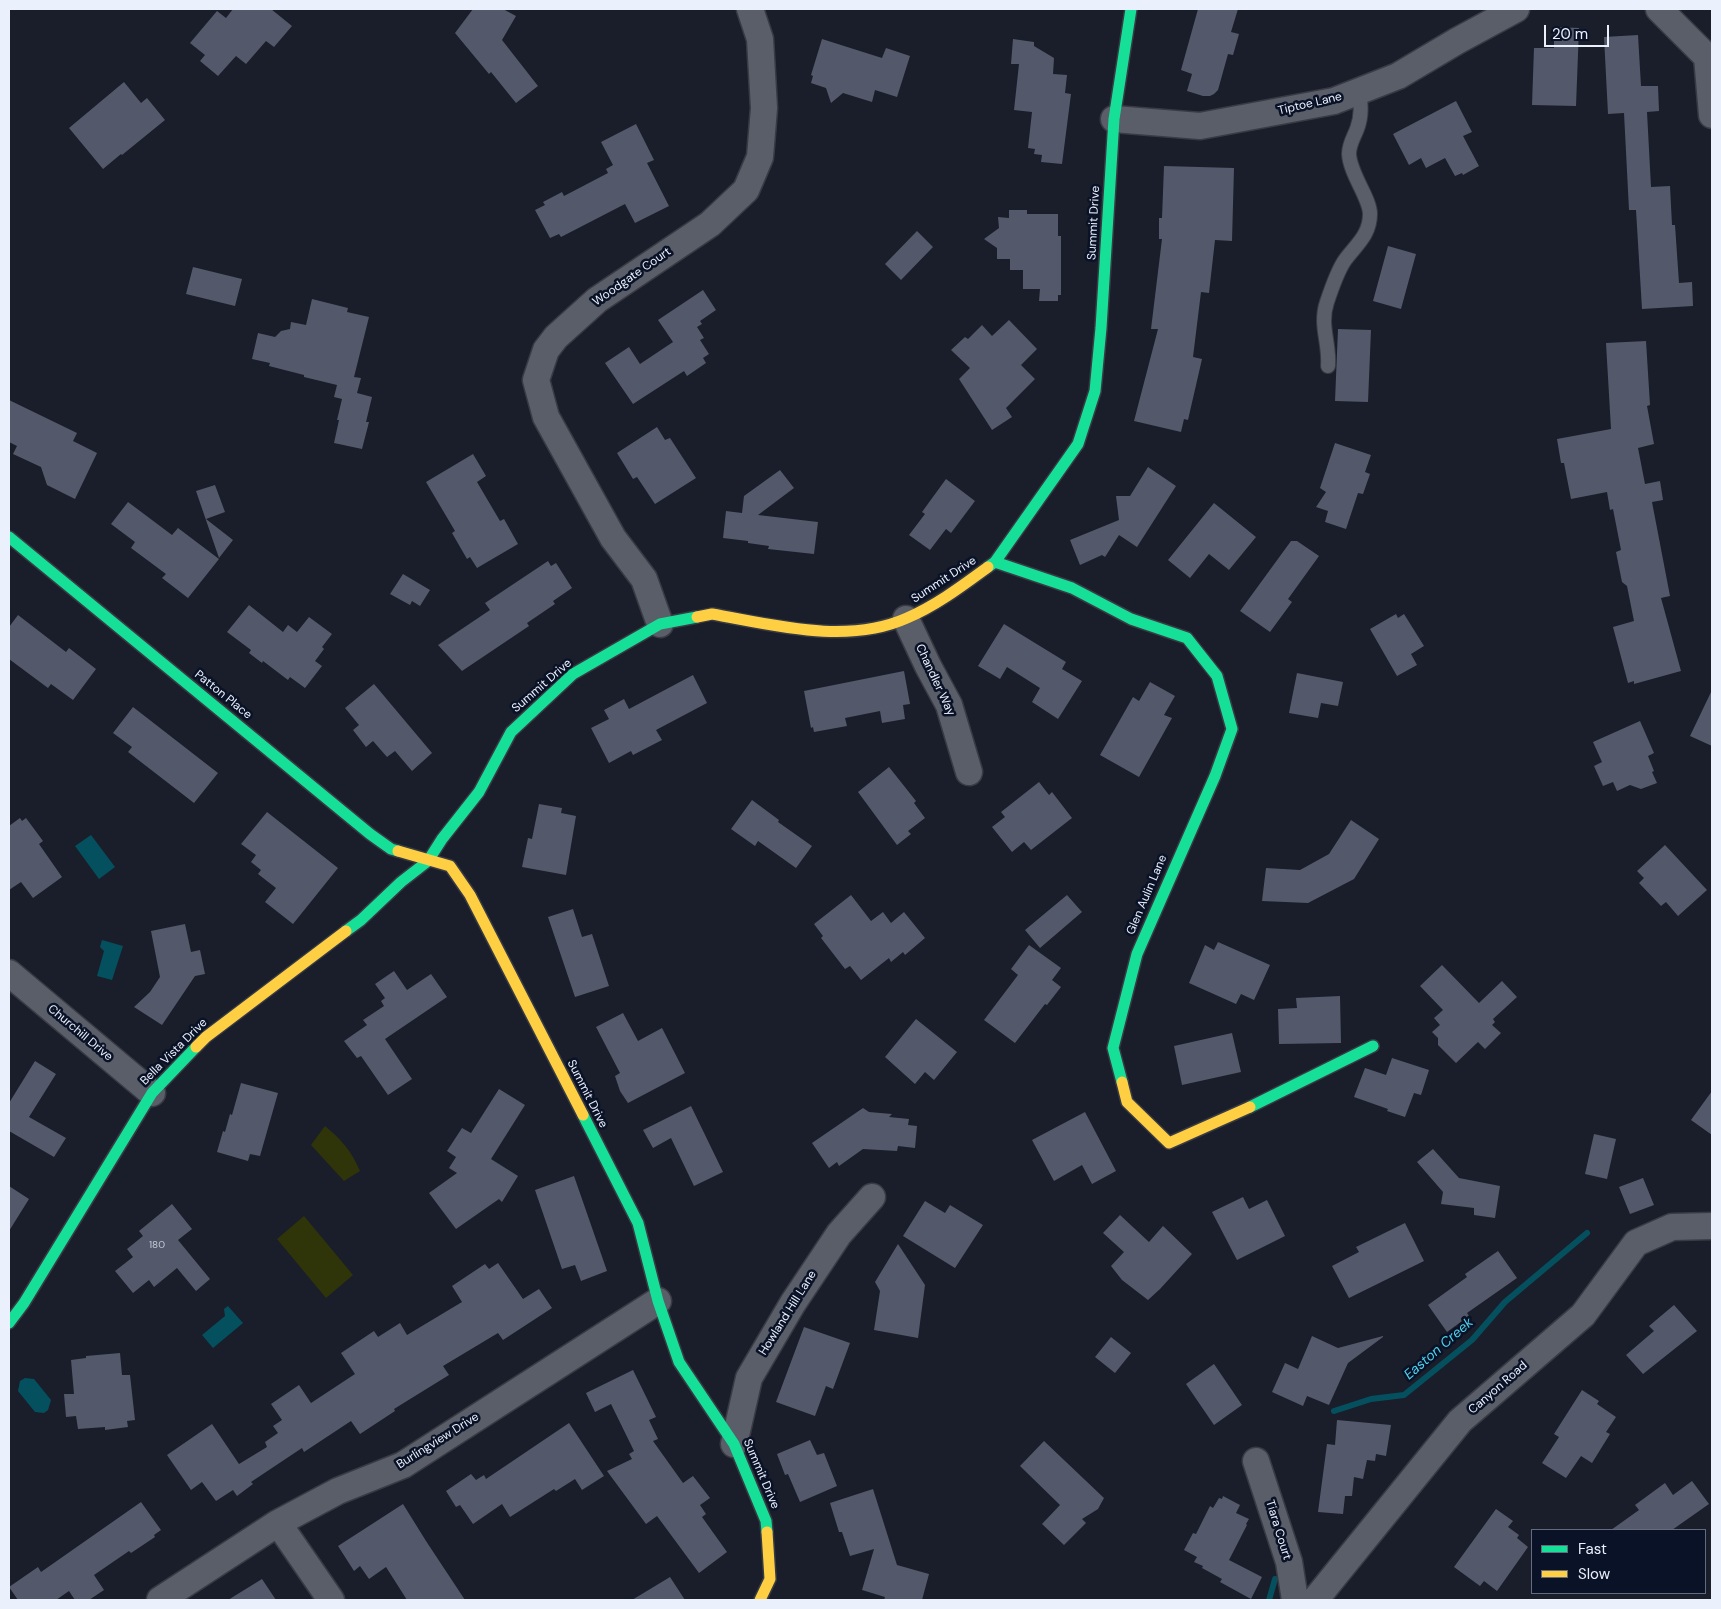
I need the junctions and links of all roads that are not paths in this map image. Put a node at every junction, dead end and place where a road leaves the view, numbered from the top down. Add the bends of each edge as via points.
1 (750, 9) edge
2 (1132, 9) edge
3 (1516, 9) edge
4 (1659, 9) edge
5 (1359, 91) junction
6 (1712, 115) edge
7 (1114, 119) junction
8 (1328, 366) dead end
9 (9, 537) edge
10 (996, 562) junction
11 (906, 619) junction
12 (660, 624) junction
13 (969, 772) dead end
14 (428, 861) junction
15 (9, 973) edge
16 (1373, 1046) dead end
17 (152, 1093) junction
18 (872, 1197) dead end
19 (1712, 1226) edge
20 (658, 1301) junction
21 (9, 1323) edge
22 (734, 1444) junction
23 (1256, 1462) dead end
24 (278, 1523) junction
25 (160, 1600) edge
26 (331, 1600) edge
27 (760, 1600) edge
28 (1294, 1600) edge
29 (1315, 1600) edge

1 - 12 street, Woodgate Court via 760,39 764,108 760,157 746,190 710,224 597,300 556,337 546,350 536,380 546,417 614,538 644,580
2 - 7 street, Summit Drive
3 - 5 street, Tiptoe Lane via 1398,76
4 - 6 street via 1707,57
5 - 7 street, Tiptoe Lane via 1334,101 1200,126
5 - 8 lane via 1361,116 1349,153 1370,212 1369,227 1345,260 1326,302 1324,329
7 - 10 street, Summit Drive via 1095,391 1078,444
9 - 14 street, Patton Place via 370,834 391,849
10 - 11 street, Summit Drive via 955,591
10 - 16 street, Glen Aulin Lane via 1072,588 1131,619 1186,638 1217,676 1232,729 1215,776 1137,954 1114,1048 1127,1102 1170,1143 1226,1120
11 - 12 street, Summit Drive via 881,627 837,632 812,632 712,614
11 - 13 street, Chandler Way via 949,705
12 - 14 street, Summit Drive via 573,674 511,732 479,792
14 - 17 street, Bella Vista Drive via 361,920 206,1036
14 - 20 street, Summit Drive via 450,866 470,895 638,1223
15 - 17 street, Churchill Drive
17 - 21 street, Bella Vista Drive
18 - 22 street, Howland Hill Lane via 839,1234 749,1378
19 - 29 street, Canyon Road via 1672,1227 1636,1244 1583,1315 1460,1421
20 - 22 street, Summit Drive via 679,1362
20 - 24 street, Burlingview Drive via 403,1465 338,1491
22 - 27 street, Summit Drive via 766,1521 770,1579
23 - 28 street, Tiara Court via 1289,1562
24 - 25 street, Burlingview Drive
24 - 26 street

